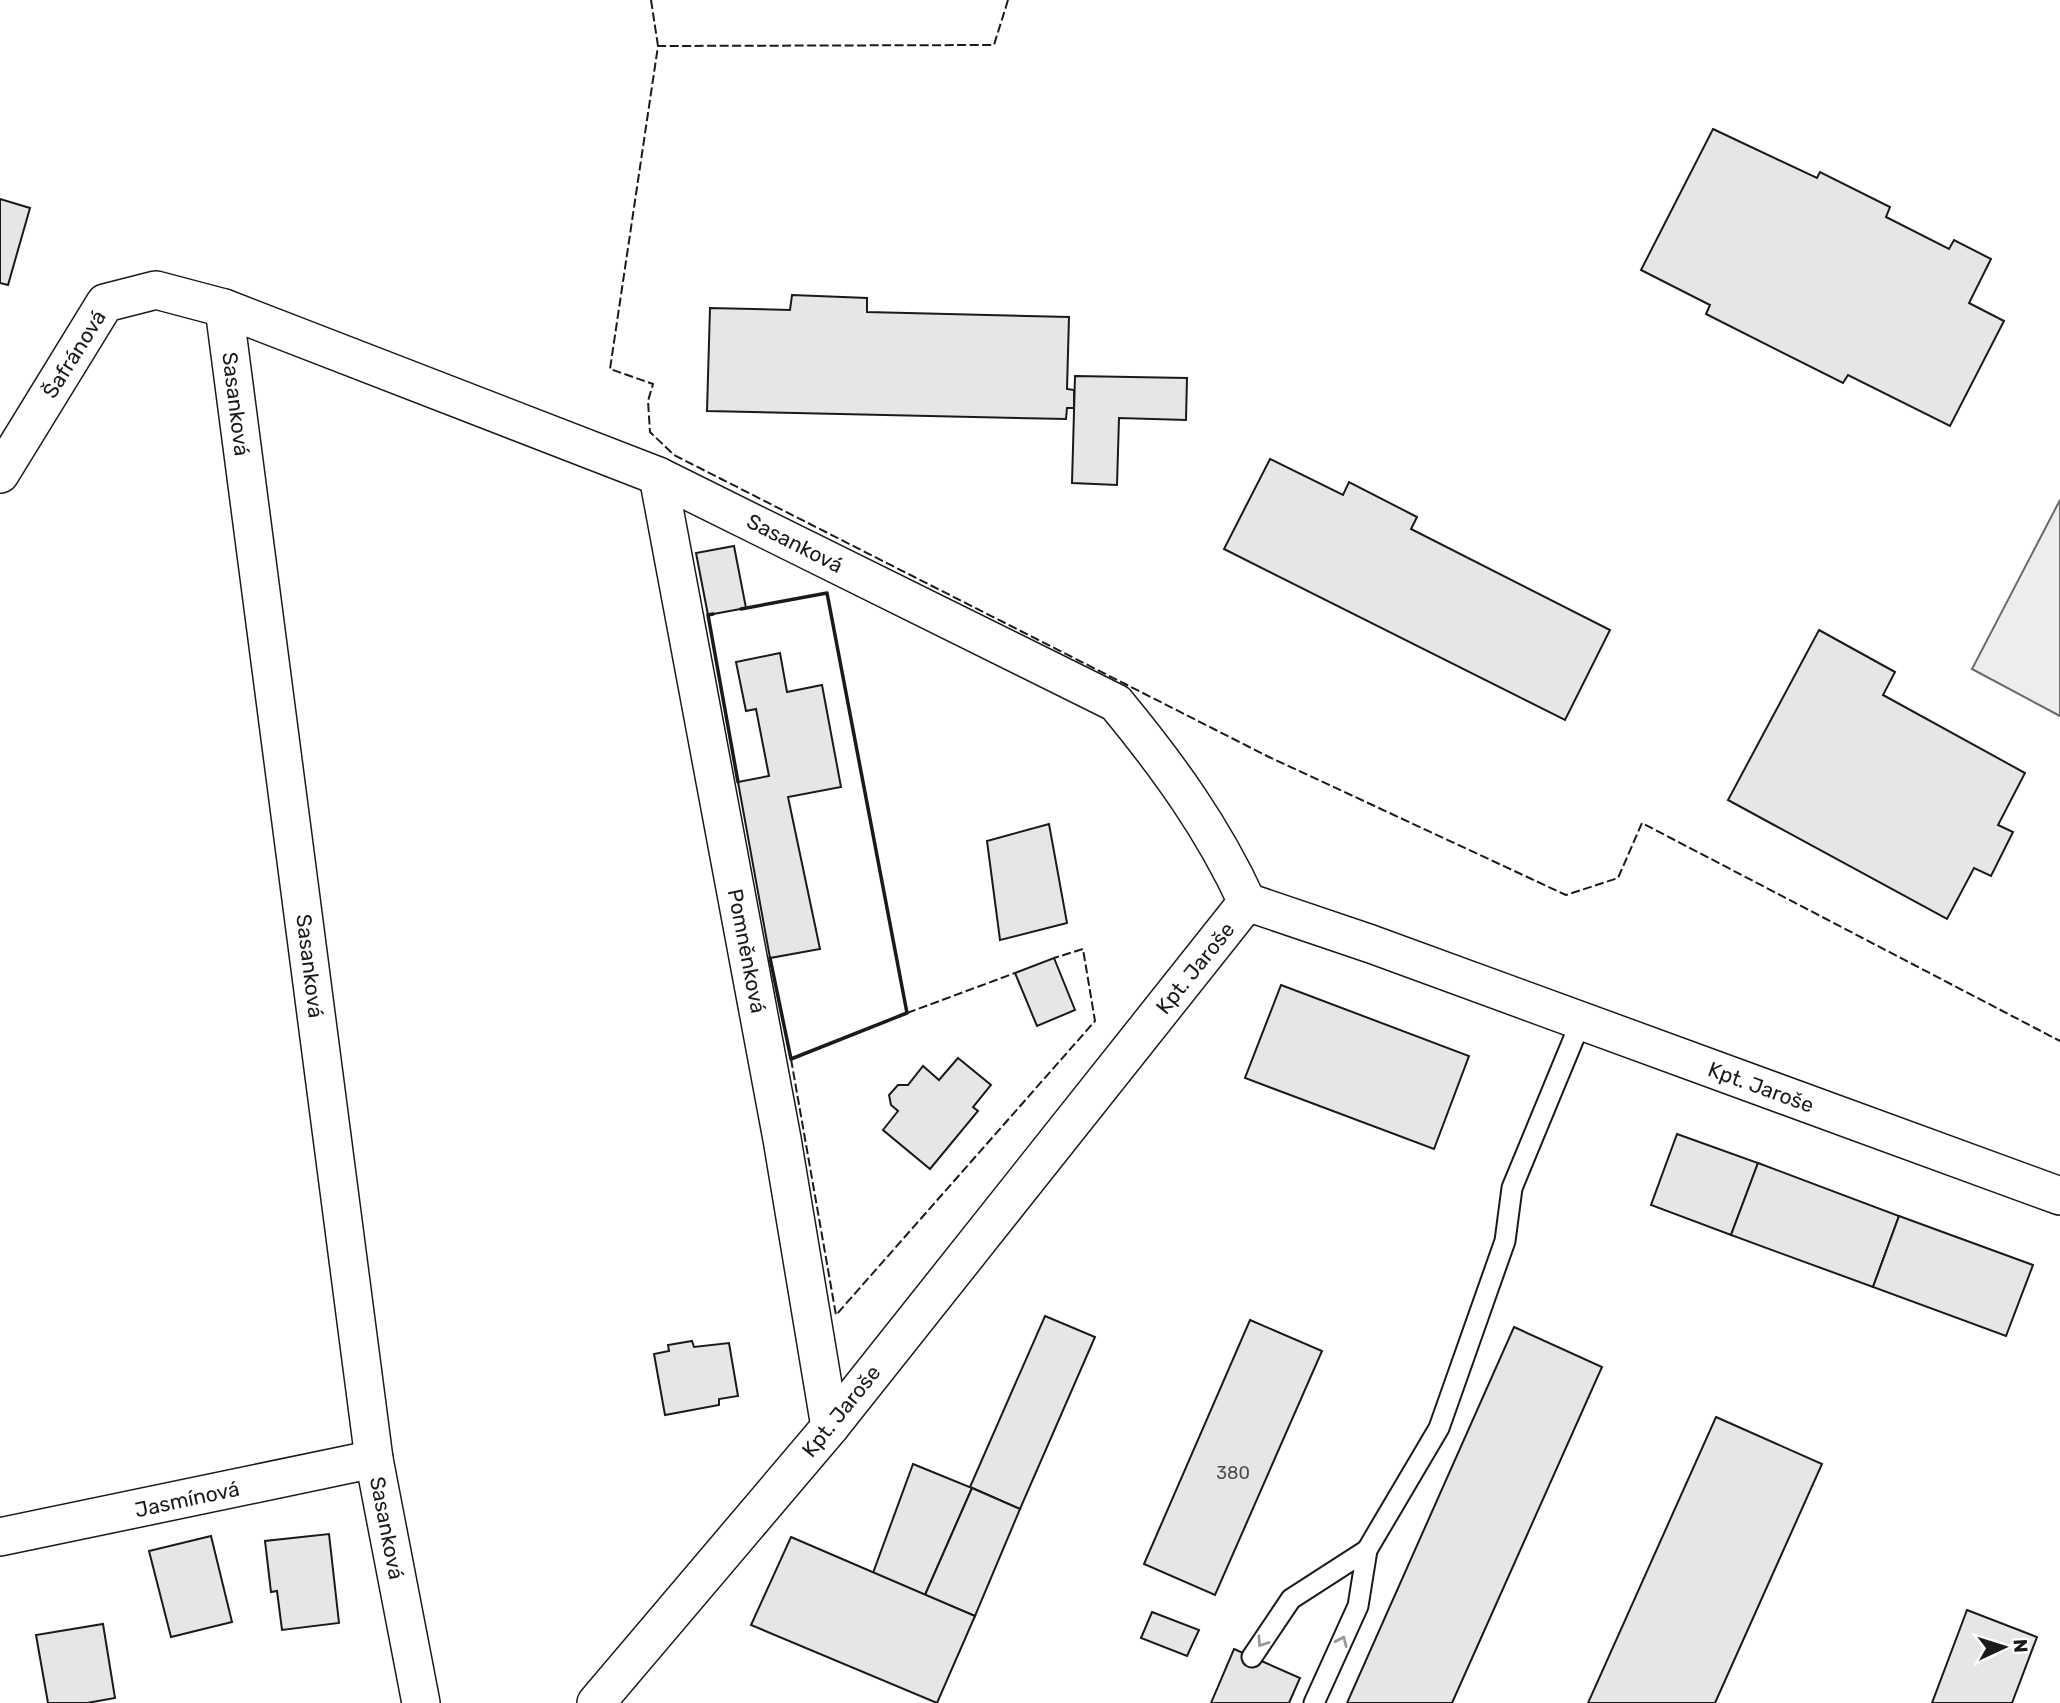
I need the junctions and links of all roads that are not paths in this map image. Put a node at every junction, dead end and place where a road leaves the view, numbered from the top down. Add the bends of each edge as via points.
1 (224, 308) junction
2 (0, 474) edge
3 (658, 476) junction
4 (1247, 902) junction
5 (1581, 1021) junction
6 (2060, 1196) edge
7 (830, 1427) junction
8 (374, 1459) junction
9 (0, 1537) edge
10 (1367, 1550) junction
11 (1252, 1657) dead end
12 (421, 1703) edge
13 (596, 1703) edge
14 (1314, 1703) edge

1 - 2 street, Šafránová via 156,290 105,303
1 - 3 street, Sasanková
1 - 8 street, Sasanková
3 - 4 street, Sasanková via 1116,703 1182,787 1224,852
3 - 7 street, Pomněnková via 782,1139
4 - 5 street, Kpt. Jaroše
4 - 7 street, Kpt. Jaroše
5 - 6 street, Kpt. Jaroše
5 - 10 lane via 1512,1188 1505,1241 1439,1429
7 - 13 street, Kpt. Jaroše
8 - 9 street, Jasmínová
8 - 12 street, Sasanková
10 -> 11 lane via 1291,1599
14 -> 10 lane via 1357,1606

